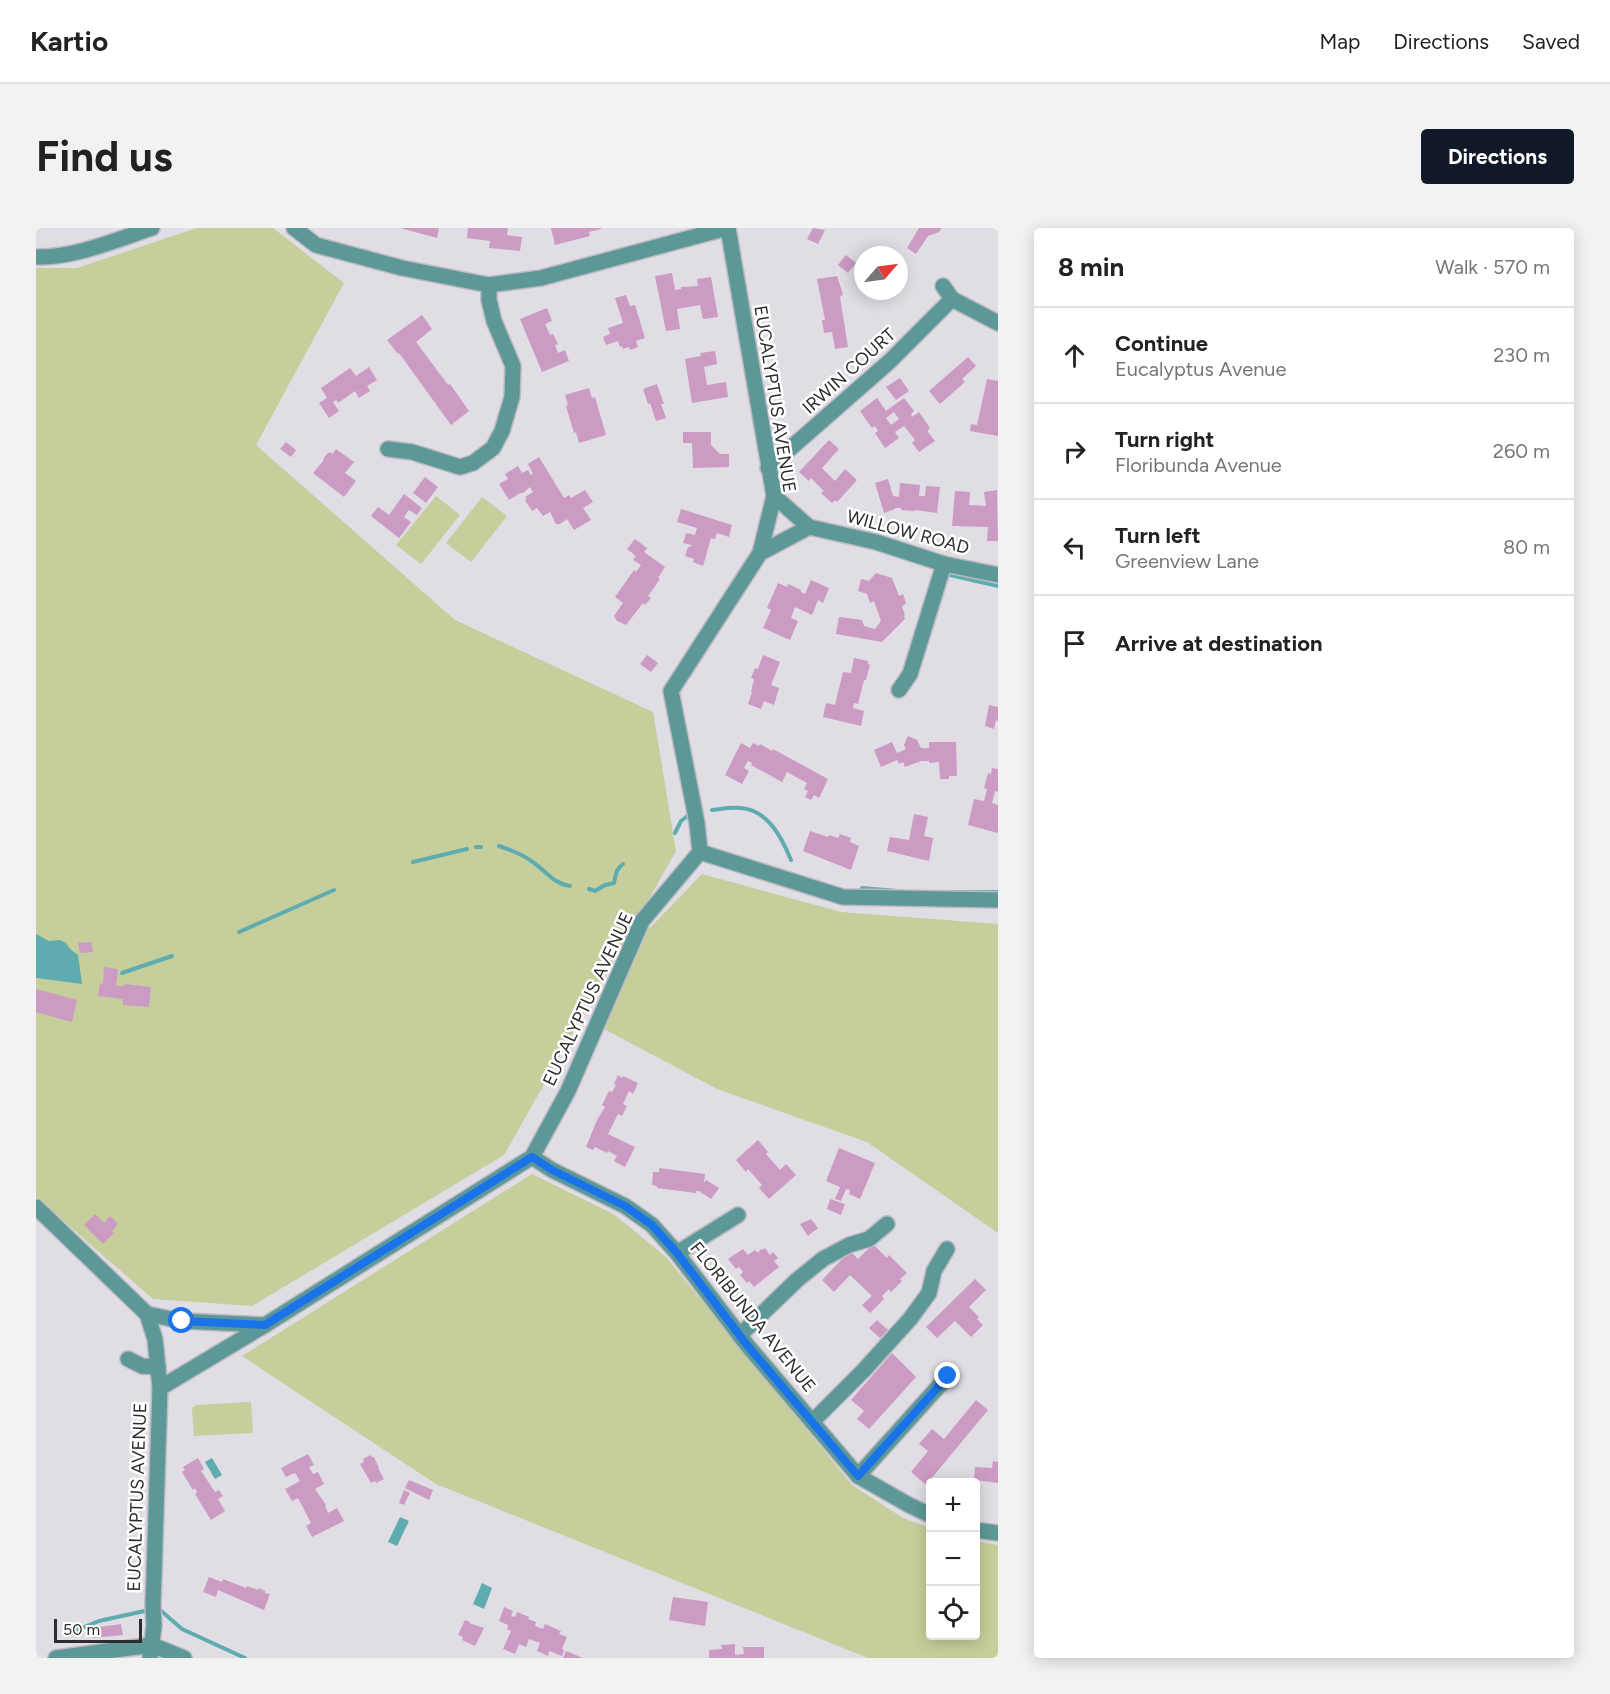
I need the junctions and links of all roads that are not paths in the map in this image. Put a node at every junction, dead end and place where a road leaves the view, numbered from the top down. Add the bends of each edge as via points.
1 (152, 228) edge
2 (294, 228) edge
3 (727, 228) edge
4 (36, 256) edge
5 (489, 285) junction
6 (943, 286) dead end
7 (952, 299) junction
8 (998, 323) edge
9 (388, 449) dead end
10 (768, 468) junction
11 (774, 496) junction
12 (808, 527) junction
13 (760, 553) junction
14 (944, 564) junction
15 (998, 575) edge
16 (899, 690) dead end
17 (700, 852) junction
18 (998, 900) edge
19 (532, 1157) junction
20 (36, 1207) edge
21 (738, 1215) dead end
22 (887, 1224) dead end
23 (947, 1249) dead end
24 (677, 1253) junction
25 (147, 1314) junction
26 (265, 1325) junction
27 (740, 1335) junction
28 (128, 1359) dead end
29 (158, 1367) junction
30 (948, 1376) dead end
31 (160, 1388) junction
32 (812, 1422) junction
33 (858, 1476) junction
34 (926, 1513) edge
35 (980, 1531) edge
36 (998, 1533) edge
37 (151, 1651) edge
38 (56, 1658) edge
39 (184, 1658) edge

1 - 4 street via 77,252
2 - 5 street via 316,245 402,268
3 - 5 street via 541,278
3 - 10 street, EUCALYPTUS AVENUE
5 - 9 street via 494,321 513,366 512,397 493,448 473,463 460,467
6 - 7 street
7 - 8 street
7 - 10 street, IRWIN COURT via 891,361
10 - 11 street, EUCALYPTUS AVENUE
11 - 12 street, WILLOW ROAD
11 - 13 street, EUCALYPTUS AVENUE
12 - 13 street
12 - 14 street, WILLOW ROAD via 876,542
13 - 17 street, EUCALYPTUS AVENUE via 670,691
14 - 15 street, WILLOW ROAD
14 - 16 street via 910,674
17 - 18 street via 843,897
17 - 19 street, EUCALYPTUS AVENUE via 642,921 568,1091
19 - 24 street, FLORIBUNDA AVENUE via 625,1206 652,1225
19 - 26 street, EUCALYPTUS AVENUE
20 - 25 street
21 - 24 street
22 - 27 street via 868,1239 823,1259
23 - 32 street via 934,1271 929,1293 910,1319
24 - 27 street, FLORIBUNDA AVENUE
25 - 26 street via 182,1321
25 - 29 street
26 - 31 street, EUCALYPTUS AVENUE
27 - 32 street, FLORIBUNDA AVENUE
28 - 29 street via 142,1366
29 - 31 street
30 - 33 street
31 - 37 street, EUCALYPTUS AVENUE
32 - 33 street, FLORIBUNDA AVENUE
33 - 34 street, FLORIBUNDA AVENUE
35 - 36 street
37 - 38 street
37 - 39 street

